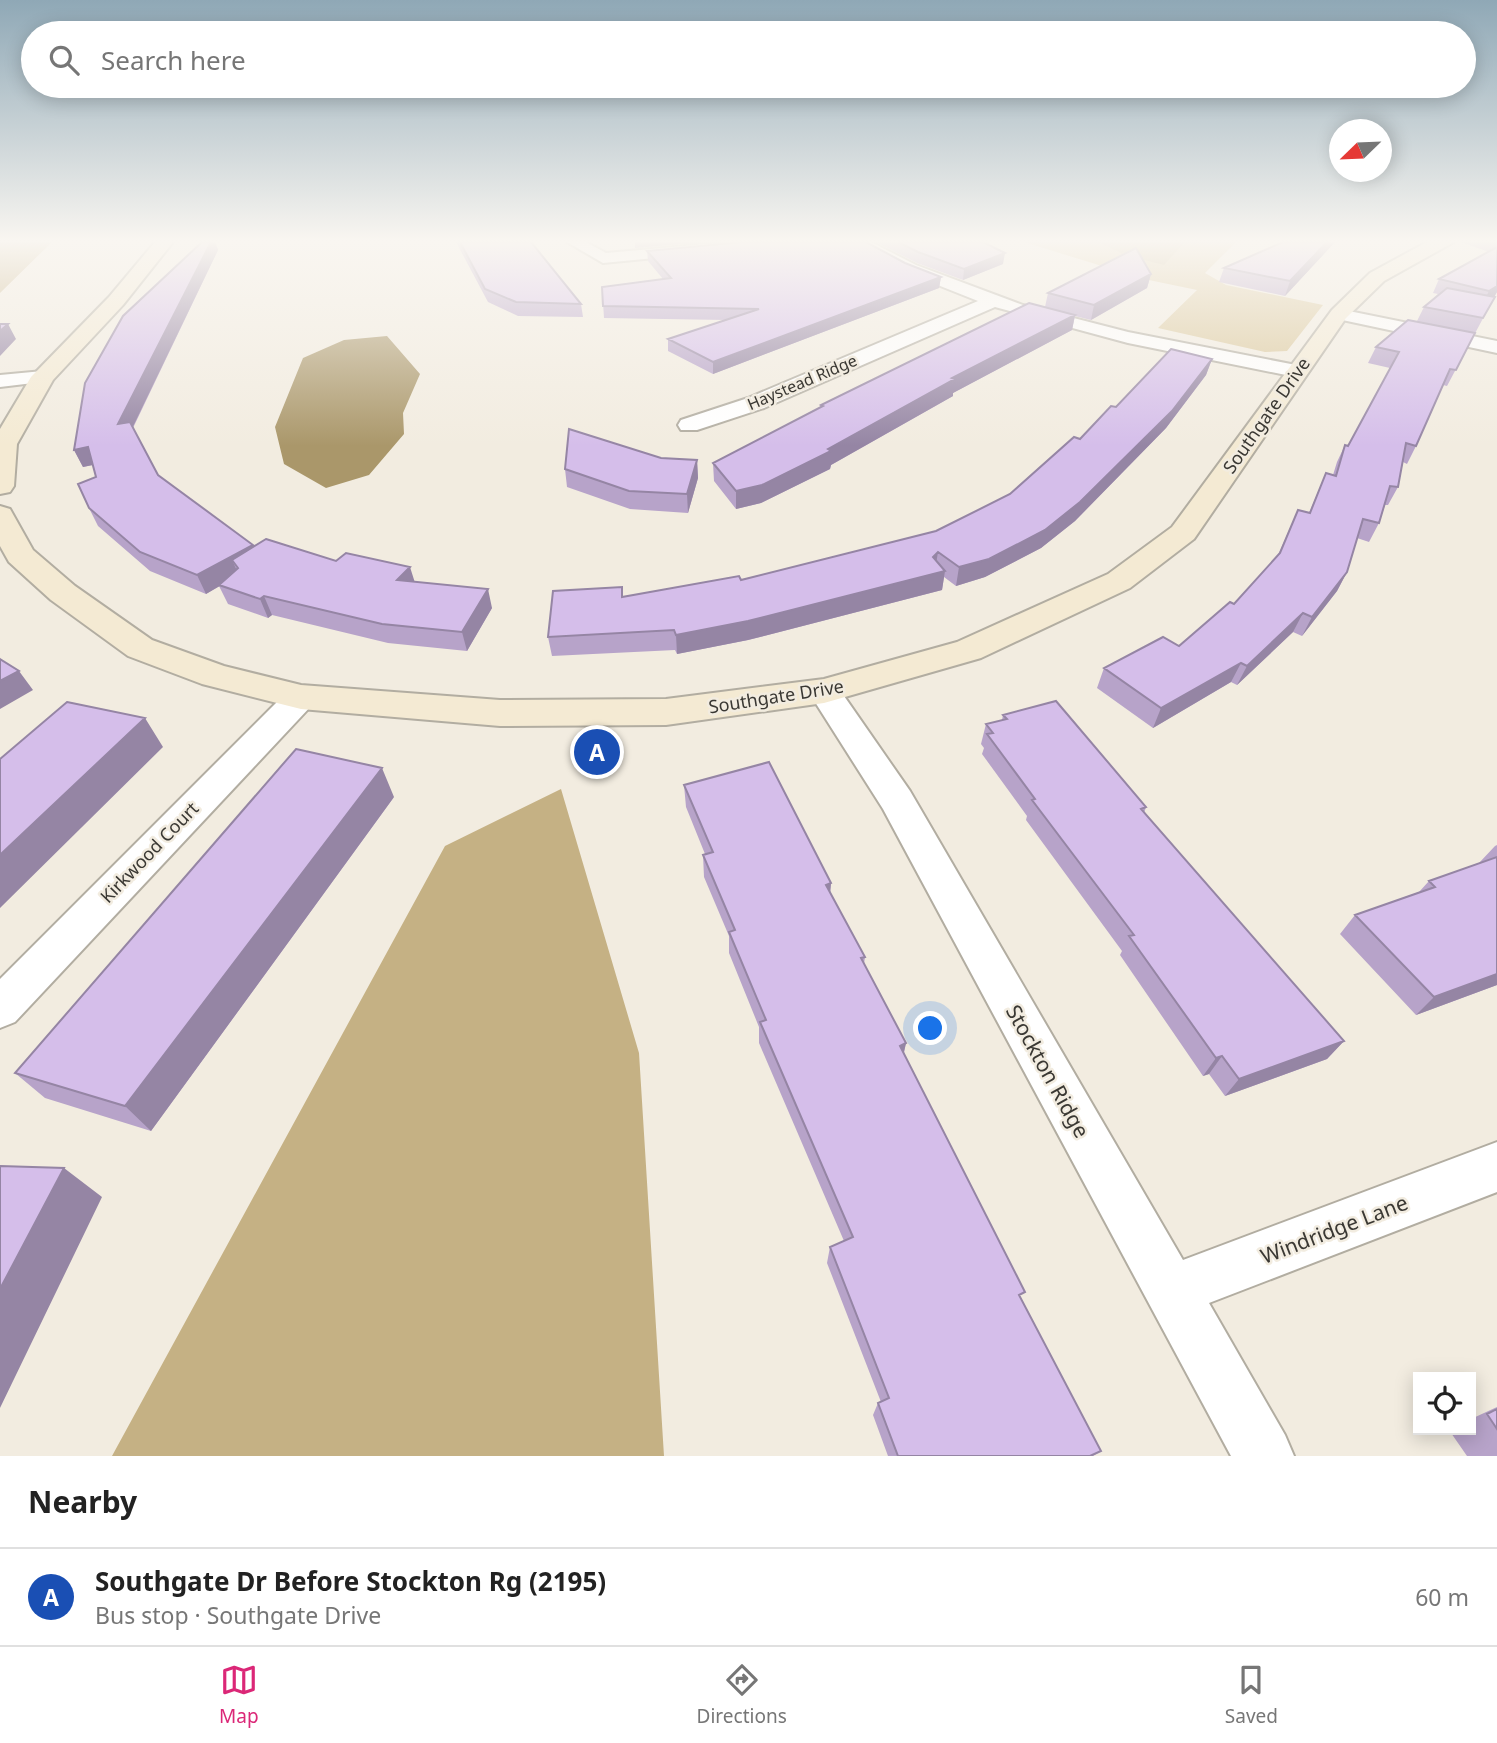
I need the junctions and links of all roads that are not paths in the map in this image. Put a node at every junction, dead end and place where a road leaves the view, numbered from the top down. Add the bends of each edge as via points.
1 (107, 310) edge
2 (973, 310) edge
3 (1025, 310) edge
4 (1343, 310) edge
5 (1339, 314) junction
6 (1497, 347) edge
7 (1296, 371) junction
8 (43, 377) junction
9 (0, 381) edge
10 (689, 425) dead end
11 (0, 486) edge
12 (0, 515) edge
13 (824, 691) junction
14 (301, 697) junction
15 (0, 1008) edge
16 (1497, 1167) edge
17 (1171, 1291) junction
18 (1264, 1456) edge

1 - 8 street
2 - 10 street, Haystead Ridge via 756,403
3 - 7 street
4 - 5 street, Southgate Drive
5 - 6 street
5 - 7 street, Southgate Drive
7 - 13 street, Southgate Drive via 1183,533 1119,581 969,650
8 - 9 street
8 - 11 street via 5,444
12 - 14 street, Southgate Drive via 20,555 63,593 140,648 215,676
13 - 14 street, Southgate Drive via 666,712 500,713
13 - 17 street, Stockton Ridge via 897,801
14 - 15 street, Kirkwood Court
16 - 17 street, Windridge Lane
17 - 18 street, Stockton Ridge

